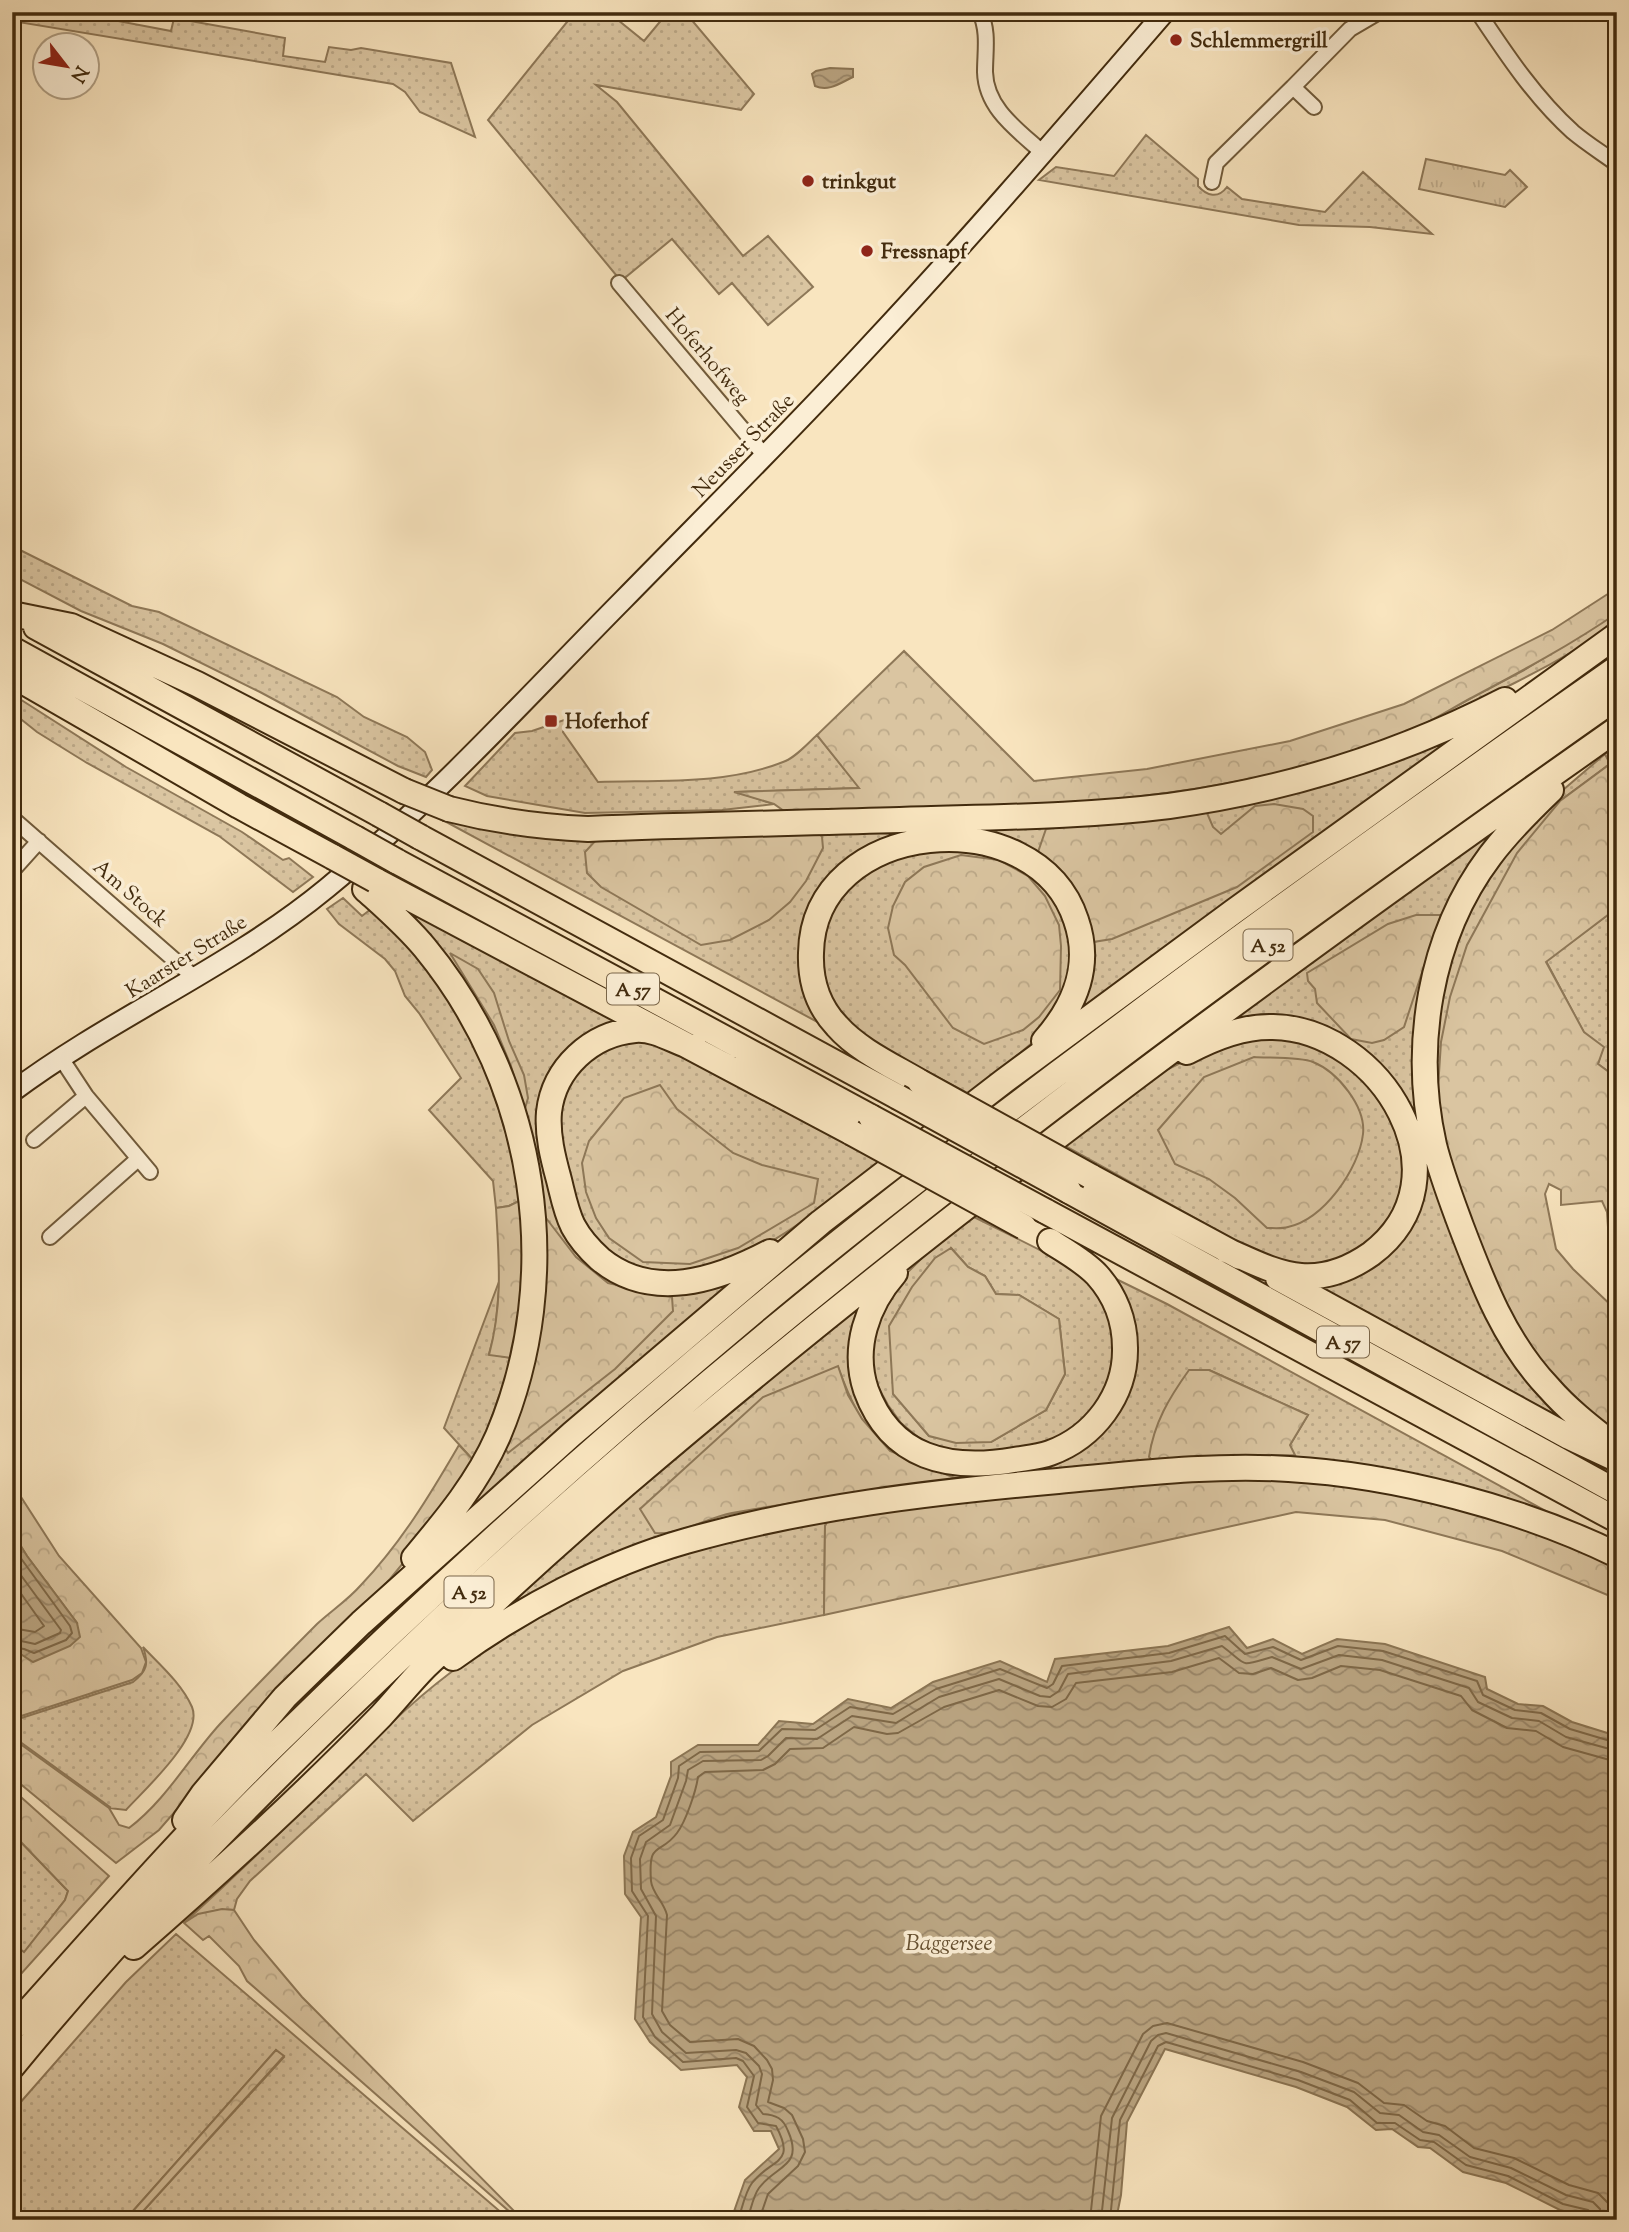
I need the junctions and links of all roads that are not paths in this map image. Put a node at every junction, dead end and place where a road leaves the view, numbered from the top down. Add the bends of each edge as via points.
1 (980, 12) edge
2 (1165, 12) edge
3 (1379, 12) edge
4 (1478, 12) edge
5 (1293, 87) junction
6 (1314, 107) dead end
7 (1044, 153) junction
8 (1617, 164) edge
9 (1212, 182) dead end
10 (619, 283) dead end
11 (765, 456) junction
12 (12, 614) edge
13 (1617, 635) edge
14 (12, 649) edge
15 (1594, 650) junction
16 (1617, 668) edge
17 (12, 675) edge
18 (1617, 697) edge
19 (1617, 730) edge
20 (12, 818) edge
21 (39, 841) junction
22 (330, 869) junction
23 (12, 871) edge
24 (370, 884) junction
25 (195, 978) junction
26 (683, 979) junction
27 (695, 1048) junction
28 (61, 1058) junction
29 (893, 1066) junction
30 (1004, 1081) junction
31 (1128, 1083) junction
32 (12, 1092) edge
33 (86, 1096) junction
34 (34, 1140) dead end
35 (138, 1158) junction
36 (150, 1172) dead end
37 (821, 1222) junction
38 (50, 1237) dead end
39 (923, 1241) junction
40 (1050, 1241) junction
41 (1226, 1250) junction
42 (1244, 1320) junction
43 (1617, 1448) edge
44 (1617, 1460) edge
45 (1617, 1492) edge
46 (1617, 1520) edge
47 (1617, 1555) edge
48 (361, 1623) junction
49 (381, 1715) junction
50 (130, 1897) junction
51 (49, 2021) junction
52 (12, 2029) edge
53 (12, 2067) edge

1 - 7 street via 993,104
2 - 7 main road, Neusser Straße
3 - 5 street via 1350,29
4 - 8 street via 1519,72 1557,116
5 - 6 street
5 - 9 street via 1216,163
7 - 11 main road, Neusser Straße
10 - 11 street, Hoferhofweg
11 - 22 main road, Neusser Straße via 380,844
12 - 15 highway, bridge via 71,626 449,809 491,820 588,829 1033,816 1170,806 1318,775 1419,740 1476,715
12 - 26 highway, A 57, bridge
13 - 15 highway
14 - 42 highway, A 57, bridge
15 - 30 highway
16 - 50 highway, A 52 via 1223,949 762,1305 420,1605 274,1745
17 - 22 highway via 239,806
18 - 51 highway, A 52 via 1262,949 782,1319 440,1619 242,1813
19 - 31 highway via 1275,972
19 - 43 highway via 1536,804 1489,857 1472,884 1442,948 1426,1028 1424,1070 1427,1108 1441,1168 1497,1314 1547,1387
20 - 21 street, Am Stock
21 - 23 street
21 - 25 street, Am Stock
22 - 24 highway
22 - 25 main road, Kaarster Straße via 256,941
24 - 27 highway
24 - 48 highway via 447,977 494,1060 523,1141 535,1227 524,1357 497,1438 440,1527
25 - 28 main road, Kaarster Straße
26 - 29 highway
26 - 45 highway, A 57, bridge
27 - 37 highway via 656,1033 617,1032 598,1040 564,1071 554,1090 549,1131 565,1207 589,1249 612,1269 637,1279 685,1284 740,1268
27 - 40 highway, bridge
28 - 32 main road, Kaarster Straße
28 - 33 street
29 - 30 highway via 854,1041 824,1011 810,965 817,919 842,879 876,855 921,840 974,842 1028,859 1048,874 1064,893 1081,933 1081,978 1074,998 1048,1036
29 - 41 highway, bridge
30 - 37 highway
31 - 39 highway
31 - 41 highway via 1227,1034 1275,1027 1300,1030 1345,1049 1401,1111 1413,1146 1413,1187 1394,1231 1362,1261 1340,1271 1303,1276 1283,1273
33 - 34 street
33 - 35 street
35 - 36 street
35 - 38 street
37 - 48 highway via 572,1434
39 - 40 highway via 870,1309 862,1339 865,1386 877,1412 902,1441 936,1460 974,1466 1041,1456 1068,1444 1094,1425 1119,1384 1126,1352 1118,1308 1095,1273
39 - 49 highway via 624,1486 499,1598
40 - 42 highway
41 - 44 highway
42 - 46 highway, A 57
47 - 49 highway via 1530,1519 1450,1496 1375,1479 1289,1469 1197,1469 991,1487 768,1520 622,1564 513,1619 445,1663
48 - 50 highway via 254,1733
49 - 51 highway via 247,1848
50 - 52 highway, A 52
51 - 53 highway, A 52

